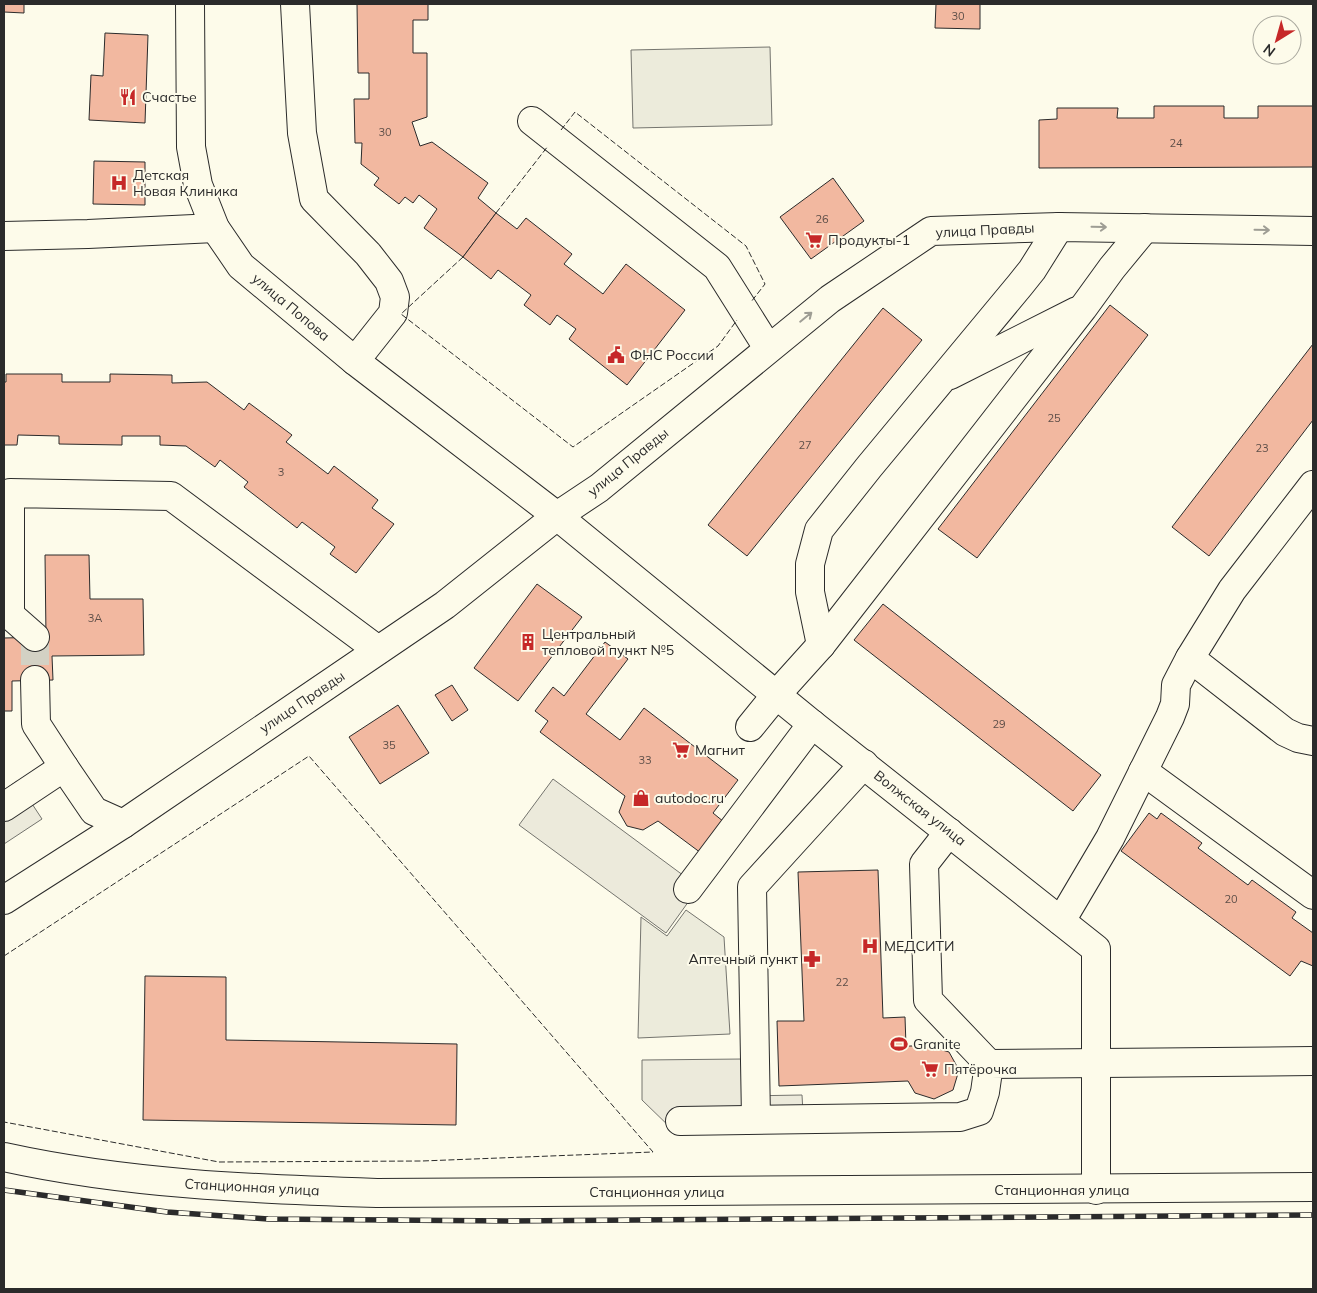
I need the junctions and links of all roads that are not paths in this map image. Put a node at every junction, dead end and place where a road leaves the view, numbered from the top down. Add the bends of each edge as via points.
1 (190, 4) edge
2 (295, 4) edge
3 (532, 121) dead end
4 (1059, 227) junction
5 (215, 228) junction
6 (1145, 228) junction
7 (1313, 231) edge
8 (4, 236) edge
9 (1083, 308) junction
10 (768, 348) junction
11 (355, 361) junction
12 (941, 380) junction
13 (1313, 485) edge
14 (556, 516) junction
15 (7, 615) edge
16 (35, 637) dead end
17 (822, 645) junction
18 (378, 650) junction
19 (1190, 658) junction
20 (35, 680) tunnel mouth
21 (776, 695) junction
22 (812, 724) junction
23 (750, 727) dead end
24 (1313, 741) edge
25 (864, 764) junction
26 (64, 767) junction
27 (1143, 771) junction
28 (4, 807) edge
29 (123, 824) junction
30 (949, 832) junction
31 (688, 889) dead end
32 (1313, 895) edge
33 (4, 900) edge
34 (1061, 921) junction
35 (1313, 1061) edge
36 (1096, 1063) junction
37 (989, 1064) junction
38 (756, 1119) junction
39 (680, 1121) dead end
40 (4, 1157) edge
41 (1313, 1188) edge
42 (1096, 1190) junction

1 - 5 street, улица Попова via 190,147 198,185
2 - 11 street via 302,133 314,199 368,254 389,281 395,297 393,313
3 - 10 street via 717,267
4 -> 6 street, улица Правды
10 -> 4 street, улица Правды via 830,299 931,231
4 - 12 street via 1032,270
5 - 8 street
5 - 11 street, улица Попова via 241,266
6 -> 7 street, улица Правды
6 - 9 street
9 - 12 street
9 - 17 street
10 - 14 street, улица Правды via 599,488
11 - 14 street, улица Попова
12 - 17 street via 819,530 810,564 810,592
13 - 19 street via 1232,590
14 - 18 street, улица Правды via 445,605
14 - 21 street, Волжская улица
15 - 16 street
15 - 18 street via 10,494 171,496
17 - 21 street
18 - 29 street, улица Правды
19 - 24 street via 1285,732
19 - 27 street via 1176,685 1175,704 1170,717
20 - 26 street via 36,724
21 - 22 street, Волжская улица
21 - 23 street
22 - 25 street, Волжская улица
22 - 31 street
25 - 30 street, Волжская улица
25 - 38 street via 752,887
26 - 28 street
26 - 29 street via 94,811
27 - 32 street
27 - 34 street via 1110,838
29 - 33 street, улица Правды
30 - 34 street, Волжская улица
30 - 37 street via 924,864 928,1000
34 - 36 street, Волжская улица via 1096,949
35 - 36 street
36 - 37 street
36 - 42 street, Волжская улица
37 - 38 street via 979,1111 960,1117
38 - 39 street
40 - 42 street, Станционная улица via 46,1166 186,1184 269,1190
41 - 42 street, Станционная улица

